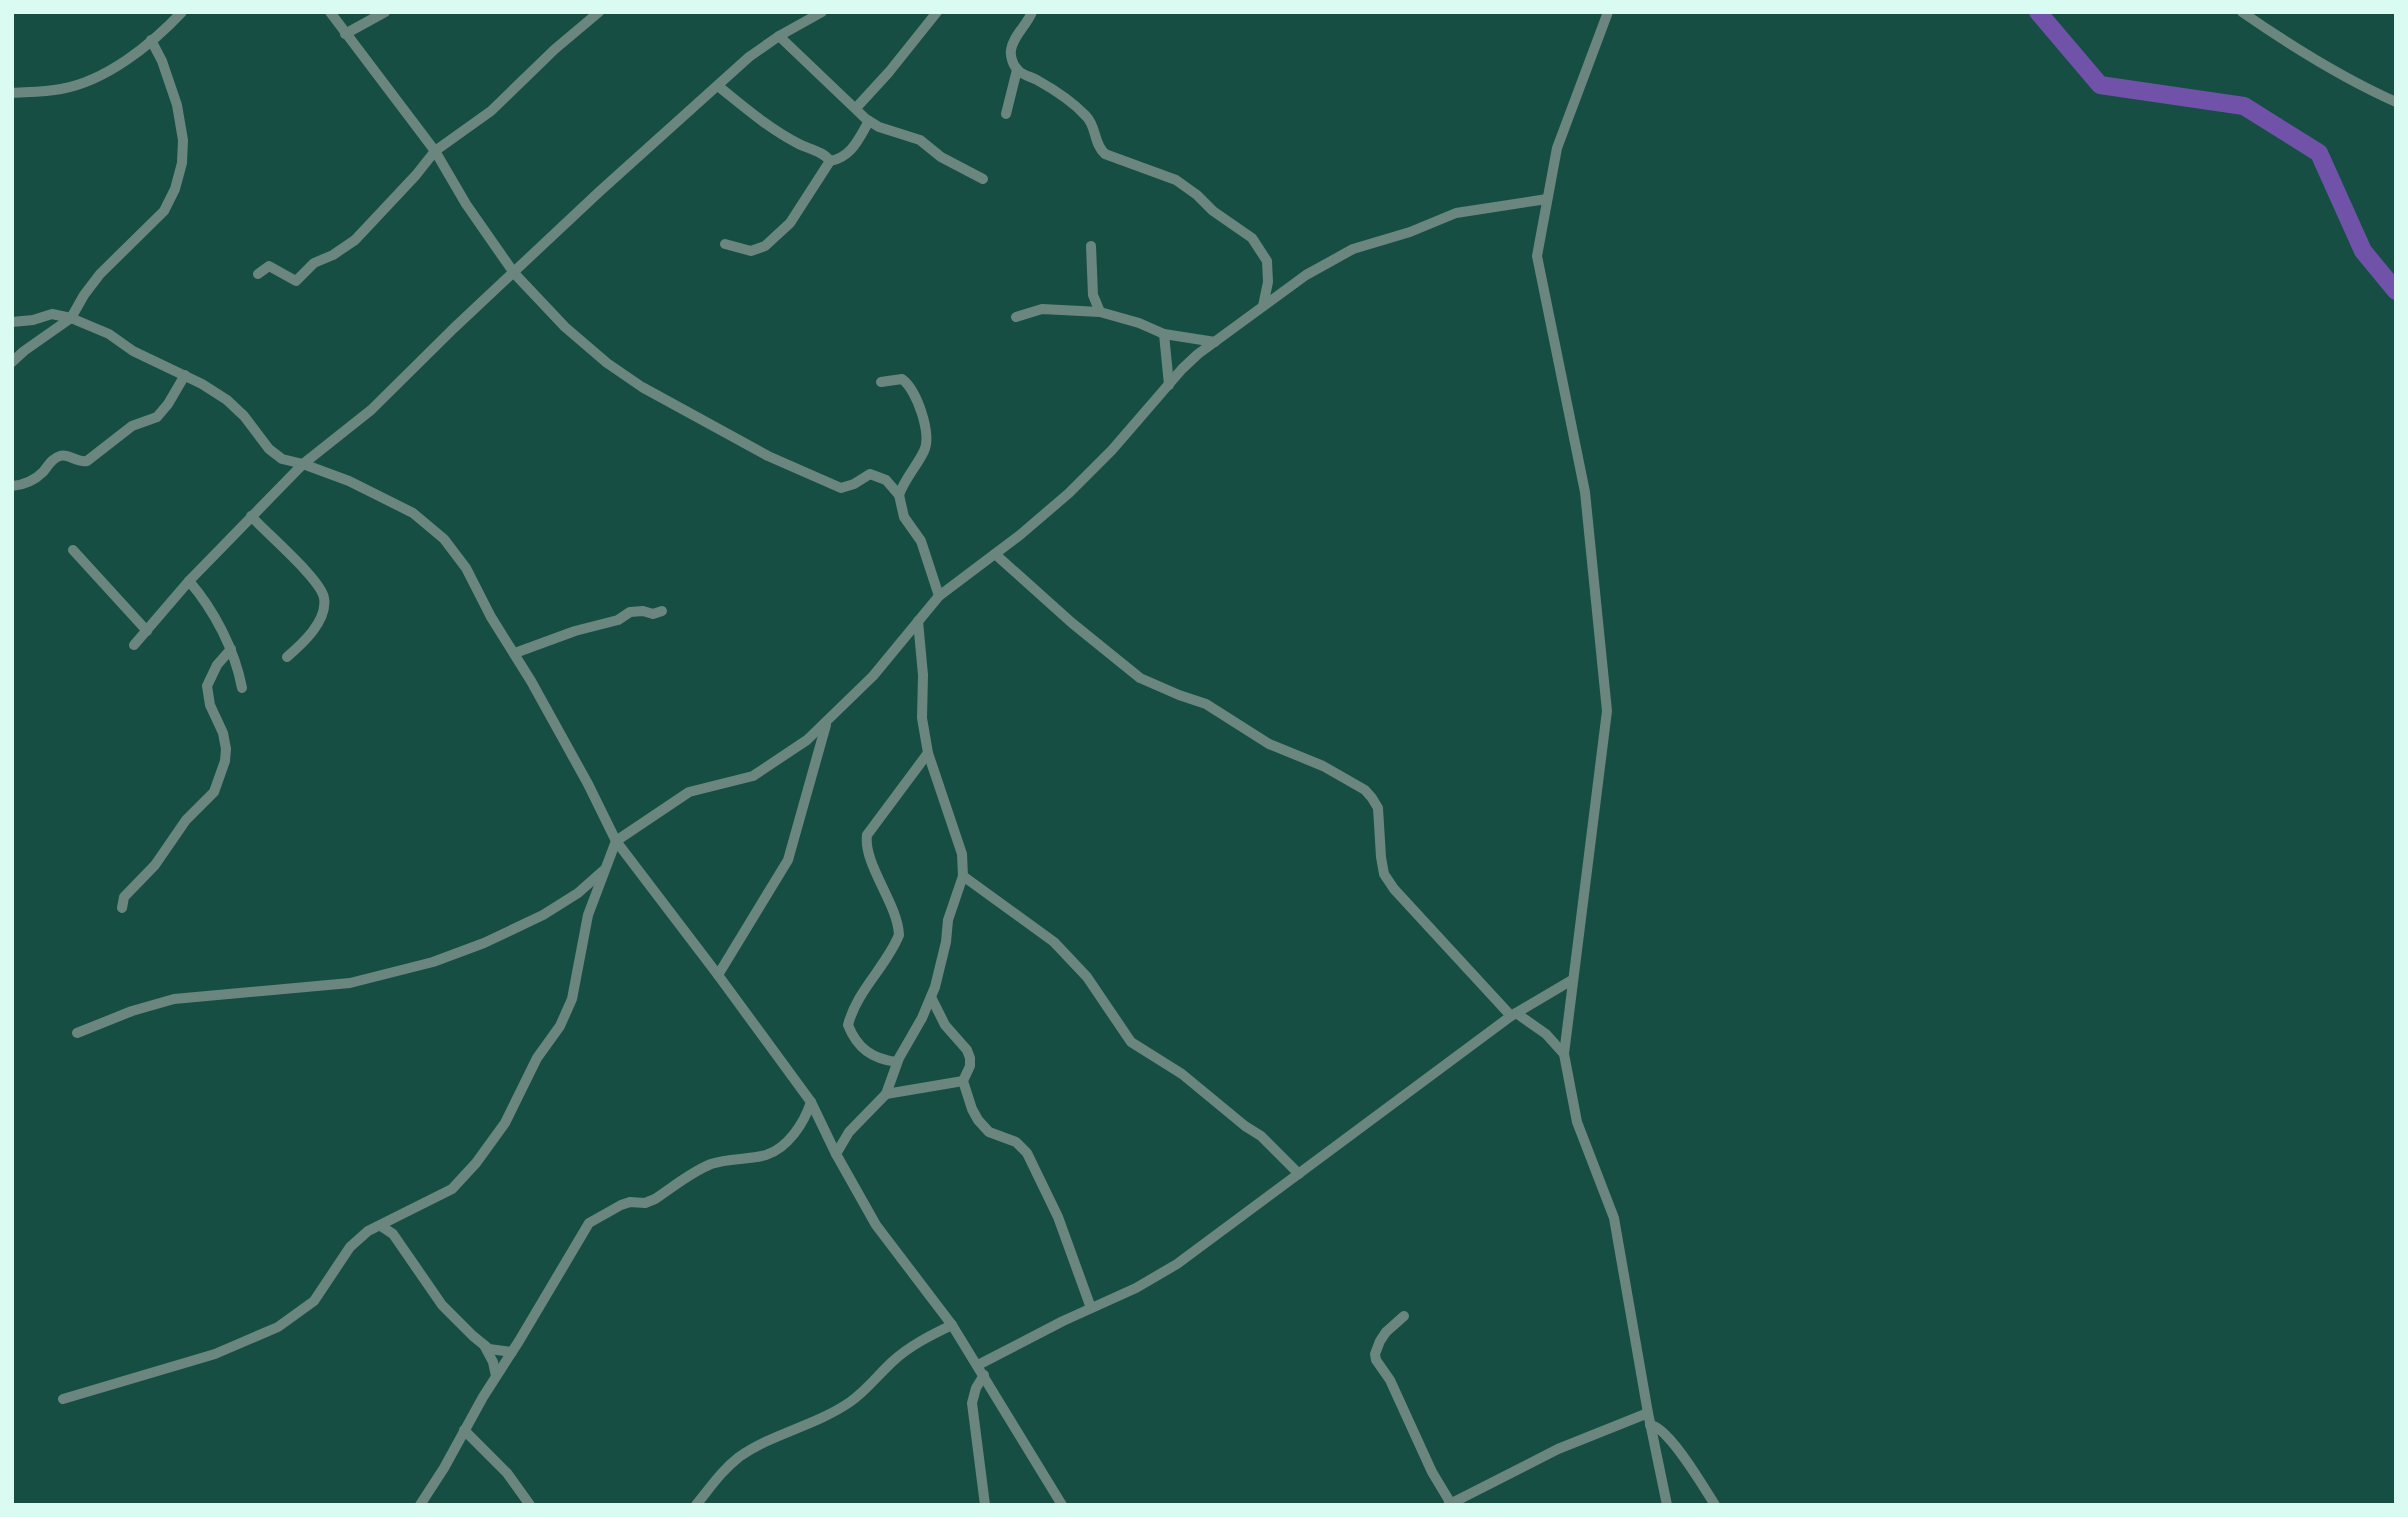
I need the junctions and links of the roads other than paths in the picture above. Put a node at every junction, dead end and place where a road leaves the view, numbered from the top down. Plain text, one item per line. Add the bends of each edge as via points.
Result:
1 (182, 12) edge
2 (330, 12) edge
3 (385, 12) edge
4 (599, 12) edge
5 (937, 12) edge
6 (1608, 12) edge
7 (2242, 12) edge
8 (819, 13) edge
9 (1027, 15) edge
10 (345, 34) junction
11 (779, 36) junction
12 (151, 40) junction
13 (1017, 70) junction
14 (718, 86) junction
15 (12, 93) edge
16 (2396, 102) edge
17 (856, 108) junction
18 (1006, 114) dead end
19 (869, 121) junction
20 (435, 151) junction
21 (830, 161) junction
22 (983, 179) dead end
23 (1547, 200) junction
24 (725, 244) dead end
25 (1091, 246) dead end
26 (514, 273) junction
27 (258, 274) dead end
28 (1263, 306) junction
29 (1100, 312) junction
30 (1016, 317) dead end
31 (71, 318) junction
32 (12, 322) edge
33 (1164, 334) junction
34 (1215, 342) junction
35 (12, 362) edge
36 (185, 376) junction
37 (881, 383) dead end
38 (1168, 386) junction
39 (303, 464) junction
40 (12, 486) edge
41 (899, 495) junction
42 (251, 516) junction
43 (72, 550) dead end
44 (995, 554) junction
45 (188, 581) junction
46 (939, 596) junction
47 (662, 611) dead end
48 (918, 621) junction
49 (147, 631) junction
50 (134, 645) dead end
51 (231, 649) junction
52 (515, 653) junction
53 (287, 657) dead end
54 (242, 688) dead end
55 (827, 722) junction
56 (928, 753) junction
57 (616, 841) junction
58 (605, 869) junction
59 (963, 876) junction
60 (122, 908) dead end
61 (718, 975) junction
62 (1572, 980) junction
63 (931, 997) junction
64 (1513, 1015) junction
65 (77, 1033) dead end
66 (1564, 1054) junction
67 (897, 1062) junction
68 (963, 1081) junction
69 (886, 1094) junction
70 (811, 1102) junction
71 (849, 1132) junction
72 (825, 1133) junction
73 (836, 1154) junction
74 (1299, 1174) junction
75 (394, 1219) junction
76 (381, 1226) junction
77 (393, 1234) junction
78 (1091, 1308) junction
79 (1404, 1316) dead end
80 (952, 1325) junction
81 (484, 1345) junction
82 (512, 1352) junction
83 (981, 1370) junction
84 (496, 1376) junction
85 (63, 1399) dead end
86 (1648, 1413) junction
87 (1650, 1425) junction
88 (464, 1430) junction
89 (700, 1503) edge
90 (1449, 1503) edge
91 (420, 1505) edge
92 (530, 1505) edge
93 (985, 1505) edge
94 (1062, 1505) edge
95 (1667, 1505) edge
96 (1715, 1505) edge

1 - 12 street
2 - 10 street
3 - 10 street
4 - 20 street via 491,111
5 - 17 street
6 - 23 street via 1557,148
7 - 16 street via 2291,46
8 - 11 street
9 - 13 street via 1011,49
10 - 20 street
11 - 14 street
11 - 17 street
12 - 15 street via 104,74 62,89
12 - 31 street via 177,105 183,140 176,189 164,211 100,274
13 - 18 street
13 - 28 street via 1087,117 1105,154 1176,180 1252,237 1266,261
14 - 21 street via 763,122
14 - 26 street
17 - 19 street
19 - 21 street via 850,152
19 - 22 street via 920,140 942,158
20 - 26 street
20 - 27 street via 355,240 314,263 299,280 269,266
21 - 24 street via 790,223 765,247 751,251
23 - 28 street via 1456,214 1353,249
23 - 62 street via 1537,256 1585,492 1607,711
25 - 29 street via 1093,295
26 - 39 street via 371,411
26 - 41 street via 583,344 642,387 835,487 846,488 870,474 886,480
28 - 34 street
29 - 30 street via 1042,309
29 - 33 street
31 - 32 street via 52,314
31 - 35 street
31 - 36 street
33 - 34 street
33 - 38 street
34 - 38 street
36 - 39 street via 236,408 275,454
36 - 40 street via 157,417 132,426 87,461 58,456 35,478
37 - 41 street via 902,379 909,385 926,433 926,449
38 - 44 street via 1069,494
39 - 42 street
39 - 52 street via 349,481 431,526 466,568
41 - 46 street via 904,517 921,541
42 - 45 street
42 - 53 street via 324,596 319,622
43 - 49 street
44 - 46 street
44 - 64 street via 1140,678 1206,704 1269,744 1365,790 1378,808 1384,874
45 - 49 street
45 - 51 street
46 - 48 street
47 - 52 street via 630,612 618,620
48 - 55 street
48 - 56 street
49 - 50 street
51 - 54 street
51 - 60 street via 207,686 226,749 219,781 155,865 124,897
52 - 57 street
55 - 57 street via 753,776 689,792
55 - 61 street via 788,860
56 - 59 street via 962,854
56 - 67 street via 867,835 869,857 899,935 866,984 848,1025 871,1055
57 - 58 street
57 - 61 street
58 - 65 street via 552,910 433,962 350,983 174,999
58 - 75 street via 588,915 572,999 505,1123 452,1189
59 - 63 street
59 - 74 street via 1054,942 1104,1000 1131,1042 1182,1074 1261,1136
61 - 70 street
62 - 64 street
62 - 66 street
63 - 67 street
63 - 68 street via 945,1025 967,1050 970,1066
64 - 66 street via 1546,1034
64 - 74 street
66 - 86 street via 1577,1122 1614,1218
67 - 69 street
68 - 69 street
68 - 78 street via 978,1120 989,1132 1016,1142 1027,1153 1058,1217
69 - 71 street
70 - 72 street
70 - 82 street via 806,1118 775,1151 707,1166 655,1199 621,1205 589,1223
71 - 72 street
71 - 73 street
72 - 73 street
73 - 80 street via 876,1225
74 - 78 street via 1177,1264
75 - 76 street
75 - 77 street
76 - 77 street
76 - 85 street via 350,1247 314,1301 278,1327 215,1354
77 - 81 street via 442,1305
78 - 83 street
79 - 90 street via 1380,1341 1376,1360
80 - 83 street
80 - 89 street via 893,1361 850,1402 739,1458 719,1475
81 - 82 street
81 - 84 street
82 - 84 street
83 - 93 street via 972,1403
83 - 94 street
84 - 88 street
86 - 87 street
86 - 90 street via 1558,1449
87 - 95 street
87 - 96 street via 1663,1432
88 - 91 street
88 - 92 street via 507,1473

